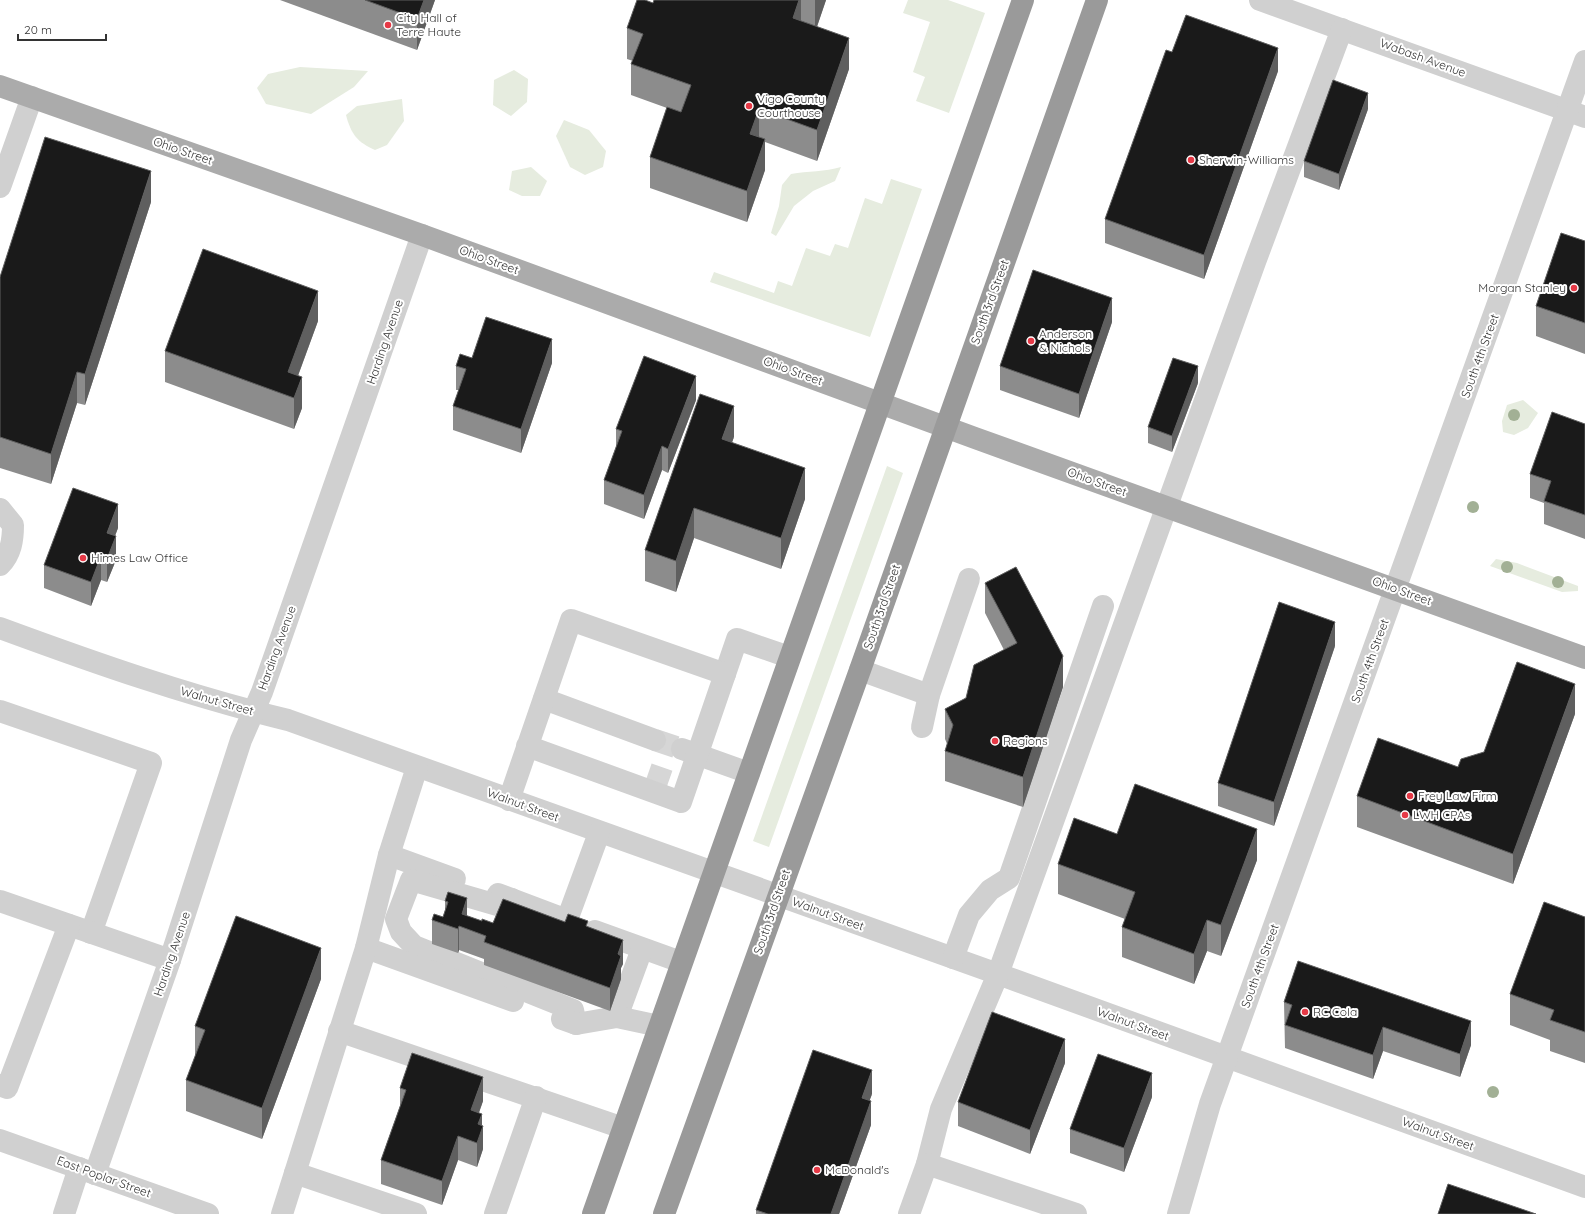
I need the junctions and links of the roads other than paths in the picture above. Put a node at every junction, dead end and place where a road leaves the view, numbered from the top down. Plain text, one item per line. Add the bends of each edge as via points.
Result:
1 (1023, 0) edge
2 (1097, 0) edge
3 (1260, 0) edge
4 (1342, 29) junction
5 (1585, 61) edge
6 (0, 86) edge
7 (32, 97) junction
8 (1576, 114) edge
9 (0, 187) edge
10 (422, 235) junction
11 (882, 403) junction
12 (945, 427) junction
13 (1167, 507) junction
14 (0, 508) edge
15 (0, 565) edge
16 (969, 579) dead end
17 (1396, 589) junction
18 (1103, 606) dead end
19 (0, 628) edge
20 (789, 657) junction
21 (1585, 658) edge
22 (860, 670) junction
23 (725, 674) junction
24 (929, 695) junction
25 (544, 699) junction
26 (0, 711) edge
27 (253, 712) junction
28 (922, 727) dead end
29 (530, 739) junction
30 (655, 740) tunnel mouth
31 (690, 752) junction
32 (417, 767) junction
33 (749, 773) junction
34 (648, 774) tunnel mouth
35 (509, 800) junction
36 (599, 833) junction
37 (389, 855) junction
38 (713, 873) junction
39 (778, 896) junction
40 (512, 899) junction
41 (0, 901) edge
42 (567, 920) junction
43 (69, 925) junction
44 (91, 932) junction
45 (366, 948) junction
46 (642, 949) junction
47 (953, 958) junction
48 (170, 960) junction
49 (681, 962) junction
50 (998, 974) junction
51 (617, 1017) junction
52 (576, 1024) junction
53 (659, 1026) junction
54 (339, 1031) junction
55 (1227, 1058) junction
56 (0, 1085) edge
57 (536, 1097) junction
58 (623, 1128) junction
59 (0, 1140) edge
60 (927, 1164) junction
61 (87, 1171) junction
62 (295, 1173) junction
63 (1585, 1188) edge
64 (64, 1214) edge
65 (208, 1214) edge
66 (282, 1214) edge
67 (416, 1214) edge
68 (495, 1214) edge
69 (593, 1214) edge
70 (664, 1214) edge
71 (909, 1214) edge
72 (1076, 1214) edge
73 (1178, 1214) edge

1 - 11 highway
2 - 12 highway, South 3rd Street
3 - 4 street, Wabash Avenue
4 - 8 street, Wabash Avenue
4 - 13 street via 1260,247
5 - 8 street, South 4th Street
6 - 7 main road, Ohio Street
7 - 9 street
7 - 10 main road, Ohio Street
8 - 17 street, South 4th Street
10 - 11 main road, Ohio Street
10 - 27 street, Harding Avenue
11 - 12 main road, Ohio Street
11 - 20 highway
12 - 13 main road, Ohio Street
12 - 22 highway, South 3rd Street
13 - 17 main road, Ohio Street
13 - 50 street
14 - 15 street via 13,525 13,540 6,559
16 - 24 street
17 - 21 main road, Ohio Street
17 - 55 street, South 4th Street
18 - 47 street via 1009,878 990,890 969,915
19 - 27 street, Walnut Street via 109,668
20 - 23 street via 737,638
20 - 33 highway
22 - 24 street
22 - 39 highway, South 3rd Street
23 - 25 street via 571,620
23 - 31 street
24 - 28 street
25 - 29 street
25 - 30 street
26 - 44 street via 150,763
27 - 32 street, Walnut Street via 288,720
27 - 48 street, Harding Avenue via 241,740
29 - 31 street via 681,802 678,785
29 - 34 street
29 - 35 street
31 - 33 street
32 - 35 street, Walnut Street
32 - 37 street
33 - 38 highway
35 - 36 street, Walnut Street
36 - 38 street, Walnut Street
36 - 42 street
37 - 40 street
37 - 45 street
38 - 39 street, Walnut Street
38 - 49 highway
39 - 47 street, Walnut Street
39 - 70 highway, South 3rd Street
40 - 42 street
40 - 52 street via 497,905 411,880 396,918 401,932 414,946 573,1010
41 - 43 street
42 - 46 street
43 - 44 street
43 - 56 street via 7,1088
44 - 48 street
45 - 52 street
45 - 54 street
46 - 49 street
46 - 51 street
47 - 50 street, Walnut Street
48 - 61 street, Harding Avenue
49 - 53 highway
50 - 55 street, Walnut Street
50 - 60 street via 941,1110
51 - 52 street
51 - 53 street
53 - 58 highway
54 - 57 street
54 - 62 street
55 - 63 street, Walnut Street
55 - 73 street, South 4th Street via 1210,1104
57 - 58 street
57 - 68 street
58 - 69 highway
59 - 61 street, East Poplar Street
60 - 71 street
60 - 72 street
61 - 64 street, Harding Avenue
61 - 65 street, East Poplar Street
62 - 66 street
62 - 67 street

